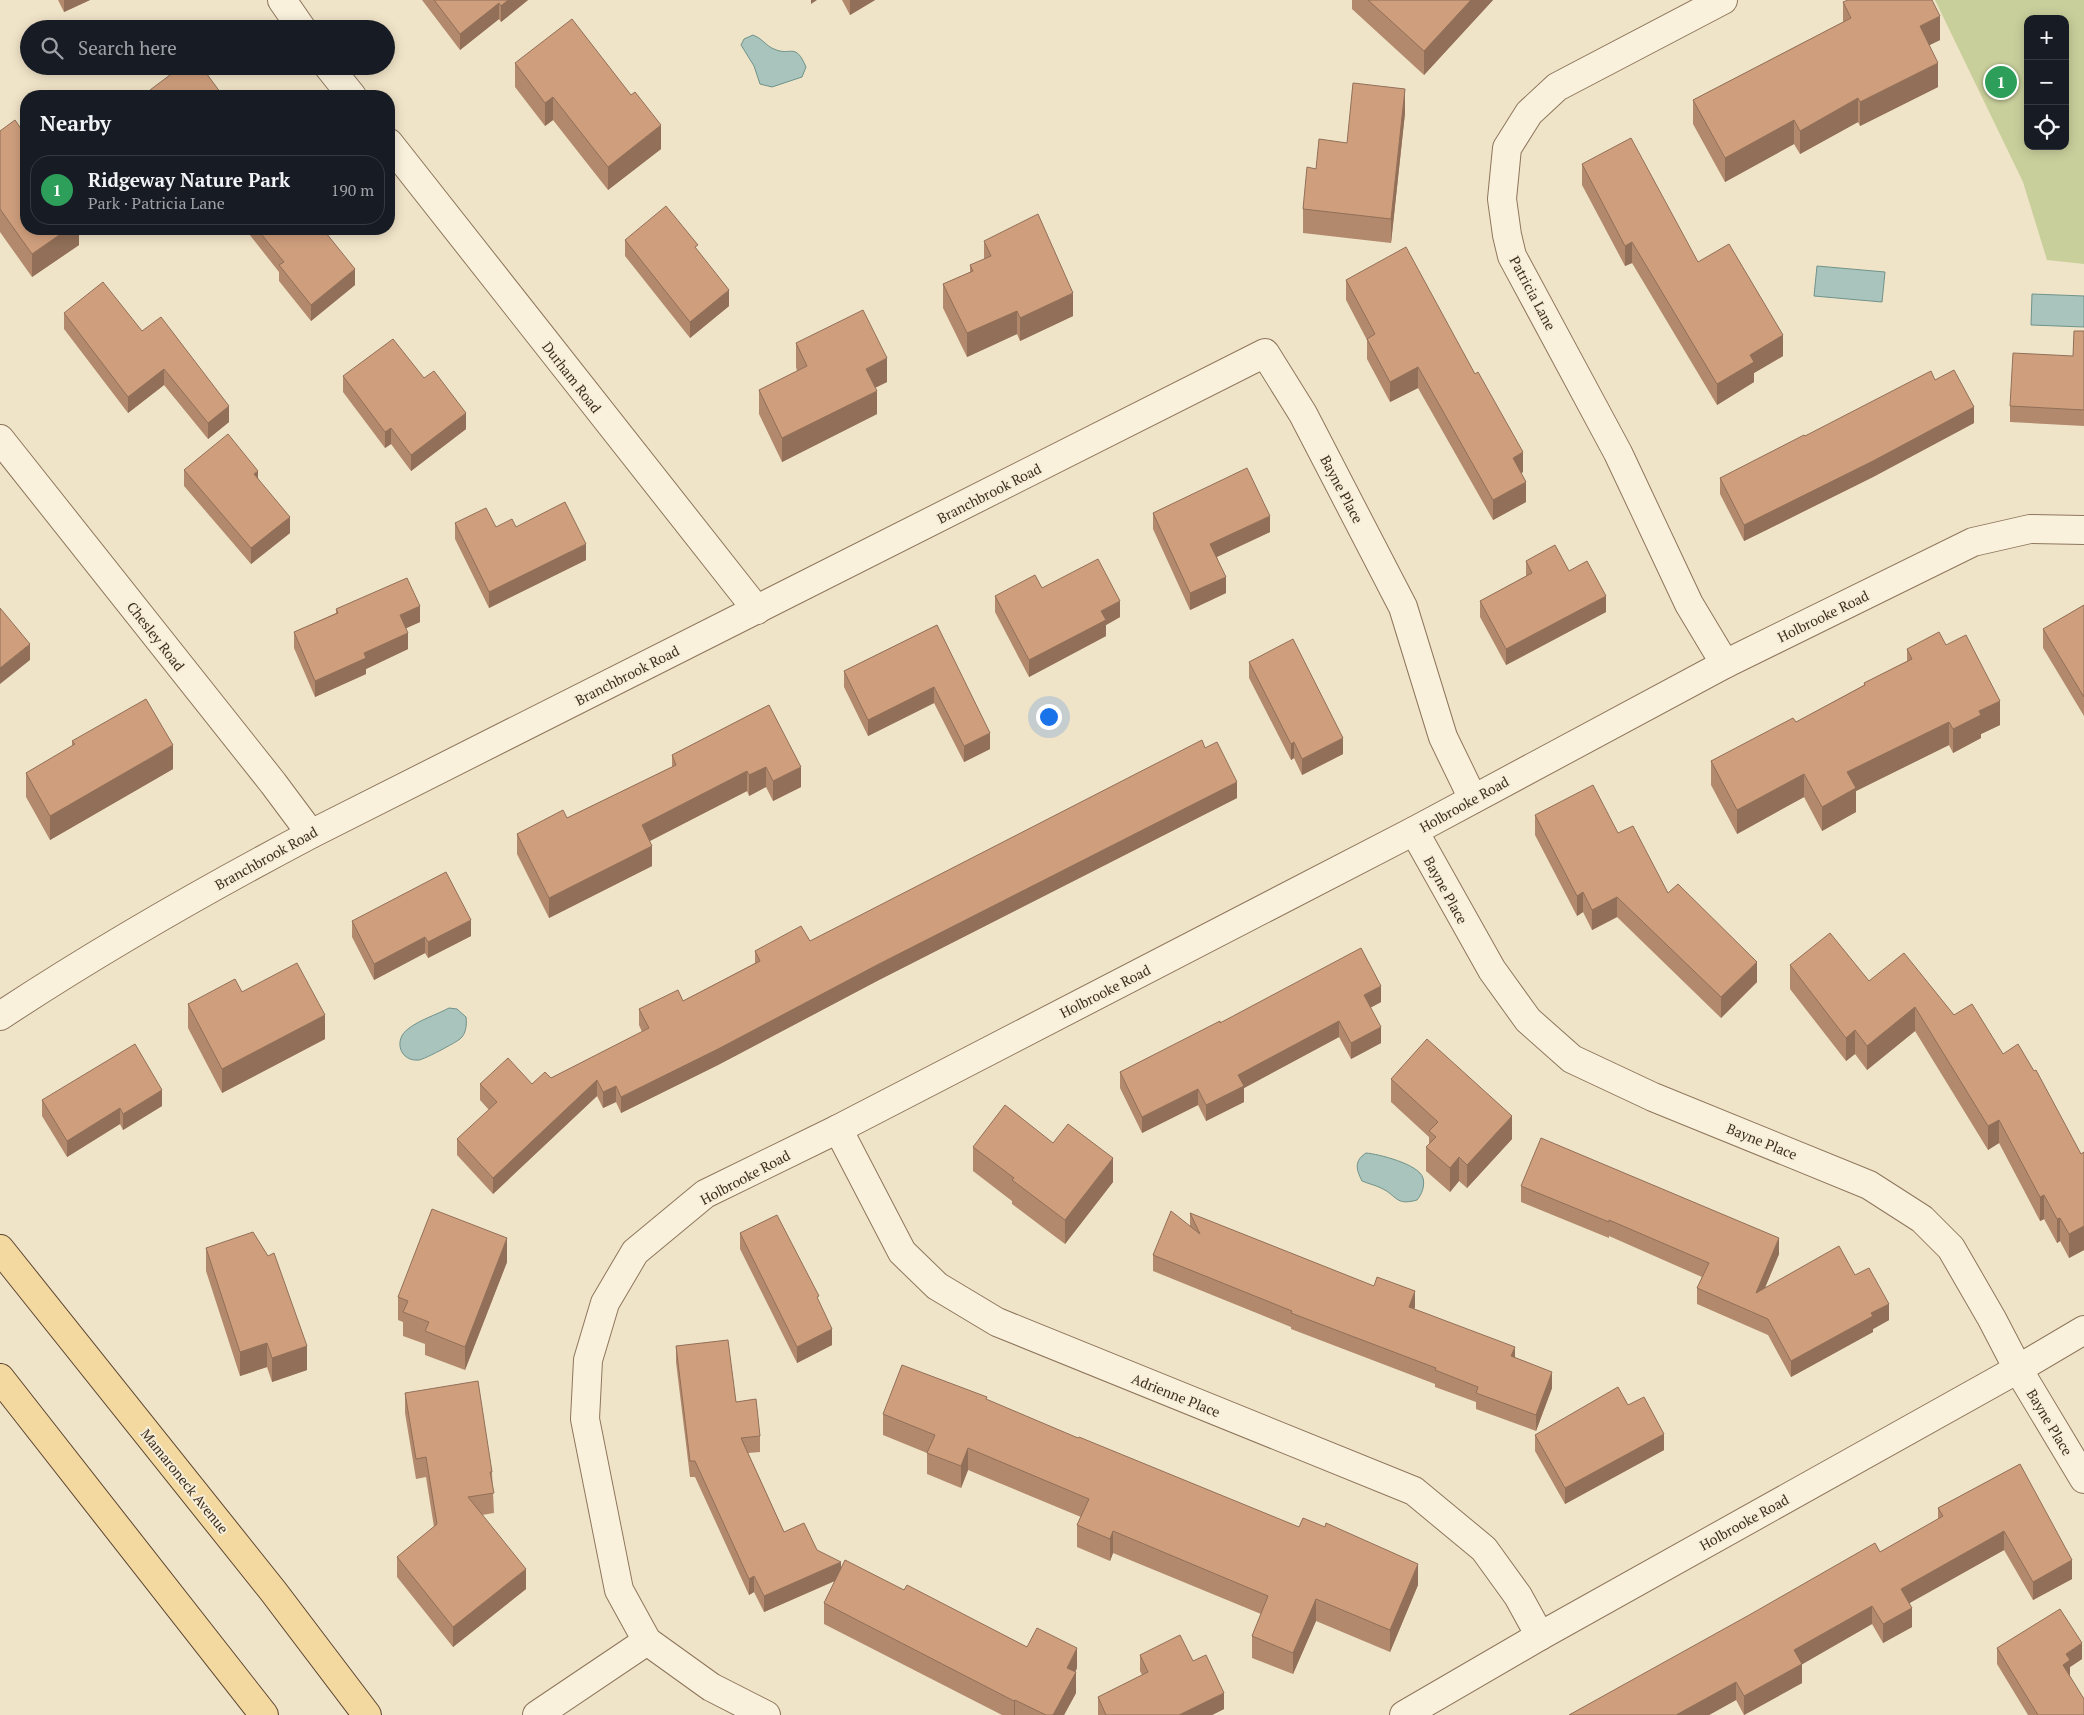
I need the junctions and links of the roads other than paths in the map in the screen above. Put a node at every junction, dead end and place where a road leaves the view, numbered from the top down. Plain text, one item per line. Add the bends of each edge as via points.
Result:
1 (282, 0) edge
2 (1723, 0) edge
3 (296, 20) edge
4 (335, 75) edge
5 (347, 90) edge
6 (395, 151) edge
7 (1265, 352) joint
8 (0, 439) edge
9 (2084, 530) edge
10 (757, 610) junction
11 (1725, 664) junction
12 (1473, 799) junction
13 (1414, 831) junction
14 (310, 834) junction
15 (0, 1016) edge
16 (838, 1129) junction
17 (0, 1249) edge
18 (2084, 1330) edge
19 (2018, 1369) junction
20 (0, 1378) edge
21 (2084, 1479) edge
22 (1540, 1636) junction
23 (647, 1641) junction
24 (264, 1715) edge
25 (367, 1715) edge
26 (537, 1715) edge
27 (766, 1715) edge
28 (1404, 1715) edge

1 - 3 street
2 - 11 street, Patricia Lane via 1558,88 1529,113 1507,148 1502,199 1512,256 1618,453 1689,604
4 - 5 street
6 - 10 street, Durham Road
7 - 10 street, Branchbrook Road
7 - 12 street, Bayne Place via 1302,414 1403,607 1443,737
8 - 14 street, Chesley Road
9 - 11 street, Holbrooke Road via 2030,529 1973,542
10 - 14 street, Branchbrook Road
11 - 12 street, Holbrooke Road
12 - 13 street, Holbrooke Road
13 - 16 street, Holbrooke Road
13 - 19 street, Bayne Place via 1492,970 1528,1020 1572,1059 1653,1097 1870,1184 1922,1219 1951,1248
14 - 15 street, Branchbrook Road via 118,942
16 - 22 street, Adrienne Place via 902,1252 937,1286 997,1322 1414,1491 1484,1548 1518,1596
16 - 23 street, Holbrooke Road via 706,1194 636,1252 605,1303 588,1360 585,1419 619,1590
17 - 25 main road, Mamaroneck Avenue via 273,1591
18 - 19 street, Holbrooke Road
19 - 21 street, Bayne Place
19 - 22 street, Holbrooke Road
20 - 24 main road
22 - 28 street, Holbrooke Road
23 - 26 street
23 - 27 street, Holbrooke Road via 710,1687

